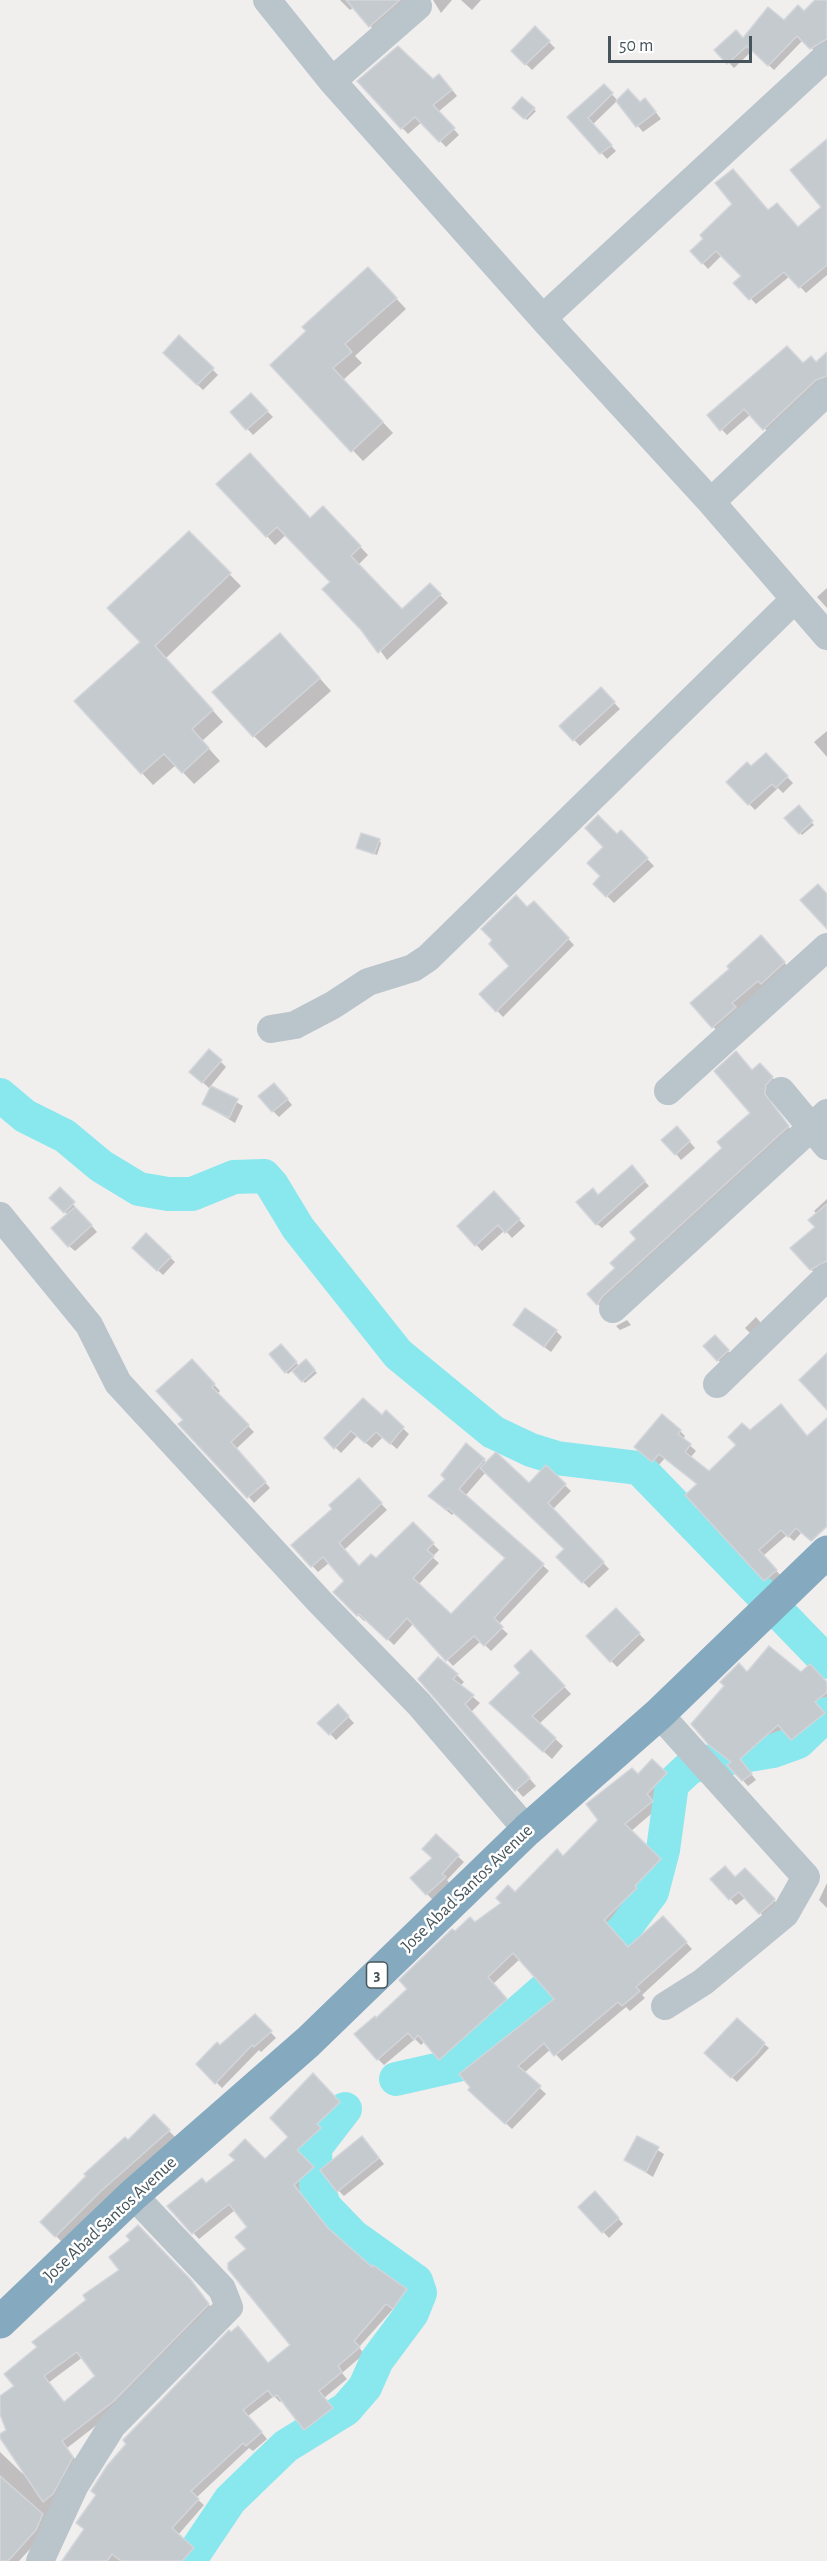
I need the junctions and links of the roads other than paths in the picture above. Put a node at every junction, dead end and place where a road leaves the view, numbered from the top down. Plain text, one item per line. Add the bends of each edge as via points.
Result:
1 (267, 0) edge
2 (418, 6) dead end
3 (827, 56) edge
4 (332, 81) junction
5 (543, 318) junction
6 (827, 392) edge
7 (711, 502) junction
8 (795, 599) junction
9 (827, 636) edge
10 (827, 947) edge
11 (271, 1029) dead end
12 (668, 1091) dead end
13 (781, 1092) dead end
14 (822, 1129) edge
15 (0, 1216) edge
16 (827, 1277) edge
17 (613, 1309) dead end
18 (717, 1384) dead end
19 (827, 1552) edge
20 (659, 1714) junction
21 (527, 1830) junction
22 (665, 2006) dead end
23 (133, 2195) junction
24 (0, 2322) edge
25 (40, 2561) edge

1 - 4 street
2 - 4 street
3 - 5 street
4 - 5 street
5 - 7 street
6 - 7 street
7 - 8 street
8 - 9 street
8 - 11 street via 428,958 413,968 368,982 296,1024
10 - 12 street
13 - 14 street
14 - 17 street
15 - 21 street via 89,1325 118,1383 419,1704
16 - 18 street
19 - 20 highway, Jose Abad Santos Avenue / 3
20 - 21 highway, Jose Abad Santos Avenue / 3
20 - 22 street via 806,1877 785,1914 703,1982
21 - 23 highway, Jose Abad Santos Avenue / 3 via 308,2042
23 - 24 highway, Jose Abad Santos Avenue / 3
23 - 25 street via 222,2289 229,2307 112,2426 75,2486

